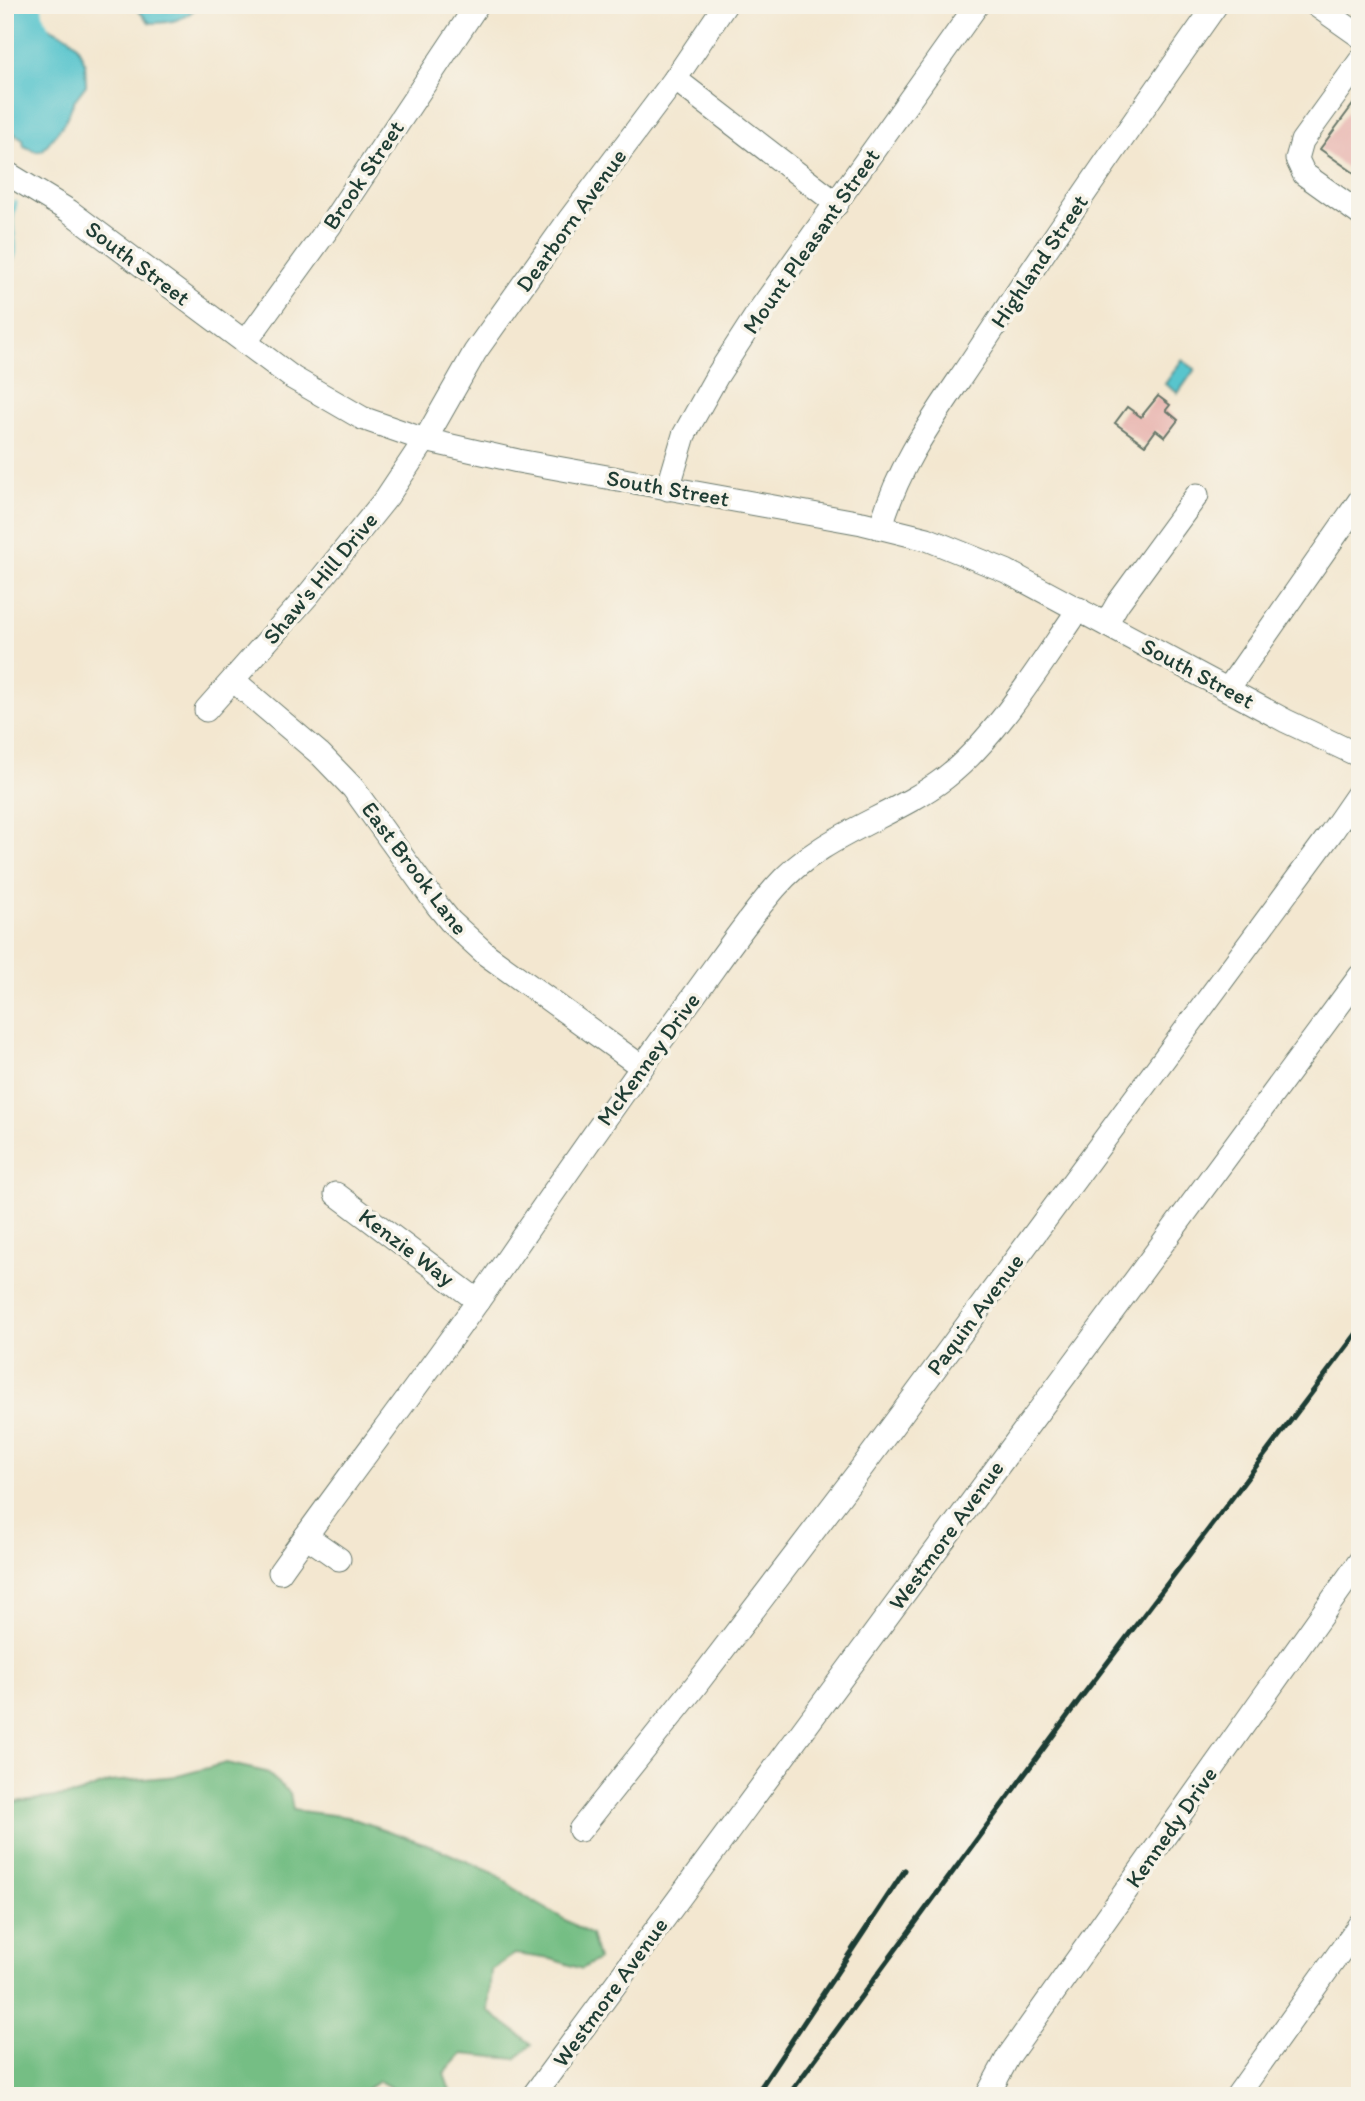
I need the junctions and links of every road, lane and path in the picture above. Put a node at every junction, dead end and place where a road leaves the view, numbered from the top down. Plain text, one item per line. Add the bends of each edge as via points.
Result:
1 (477, 5) edge
2 (725, 5) edge
3 (977, 5) edge
4 (1216, 5) edge
5 (1316, 5) edge
6 (1360, 36) edge
7 (1360, 61) edge
8 (675, 79) junction
9 (5, 172) edge
10 (837, 204) junction
11 (1360, 214) edge
12 (245, 343) junction
13 (425, 440) junction
14 (668, 489) junction
15 (1197, 495) dead end
16 (1360, 500) edge
17 (881, 527) junction
18 (1079, 609) junction
19 (1106, 624) junction
20 (233, 680) junction
21 (1228, 689) junction
22 (206, 709) dead end
23 (1360, 756) edge
24 (1360, 792) edge
25 (1360, 976) edge
26 (642, 1067) junction
27 (336, 1194) dead end
28 (478, 1301) junction
29 (306, 1536) junction
30 (339, 1559) dead end
31 (1360, 1561) edge
32 (280, 1572) dead end
33 (589, 1828) dead end
34 (1360, 1924) edge
35 (533, 2096) edge
36 (987, 2096) edge
37 (1237, 2096) edge

1 - 12 street, Brook Street via 329,227
2 - 8 street, Dearborn Avenue
3 - 10 street, Mount Pleasant Street
4 - 17 street, Highland Street via 1053,237 912,453
5 - 6 street
7 - 11 street via 1302,141 1297,159 1304,174
8 - 10 street
8 - 13 street, Dearborn Avenue via 475,352
9 - 12 street, South Street via 69,211
10 - 14 street, Mount Pleasant Street via 700,403 684,435
12 - 13 street, South Street via 341,406
13 - 14 street, South Street
13 - 20 street, Shaw's Hill Drive via 352,543
14 - 17 street, South Street
15 - 19 street
16 - 21 street
17 - 18 street, South Street via 971,556
18 - 19 street, South Street
18 - 26 street, McKenney Drive via 975,752 917,796 822,848 777,885
19 - 21 street, South Street
20 - 22 street, Shaw's Hill Drive
20 - 26 street, East Brook Lane via 320,754 353,789 437,905 467,937
21 - 23 street, South Street
24 - 33 street, Paquin Avenue via 860,1470
25 - 35 street, Westmore Avenue
26 - 28 street, McKenney Drive
27 - 28 street, Kenzie Way
28 - 29 street, McKenney Drive
29 - 30 street
29 - 32 street, McKenney Drive
31 - 36 street, Kennedy Drive via 1016,2045
34 - 37 street

